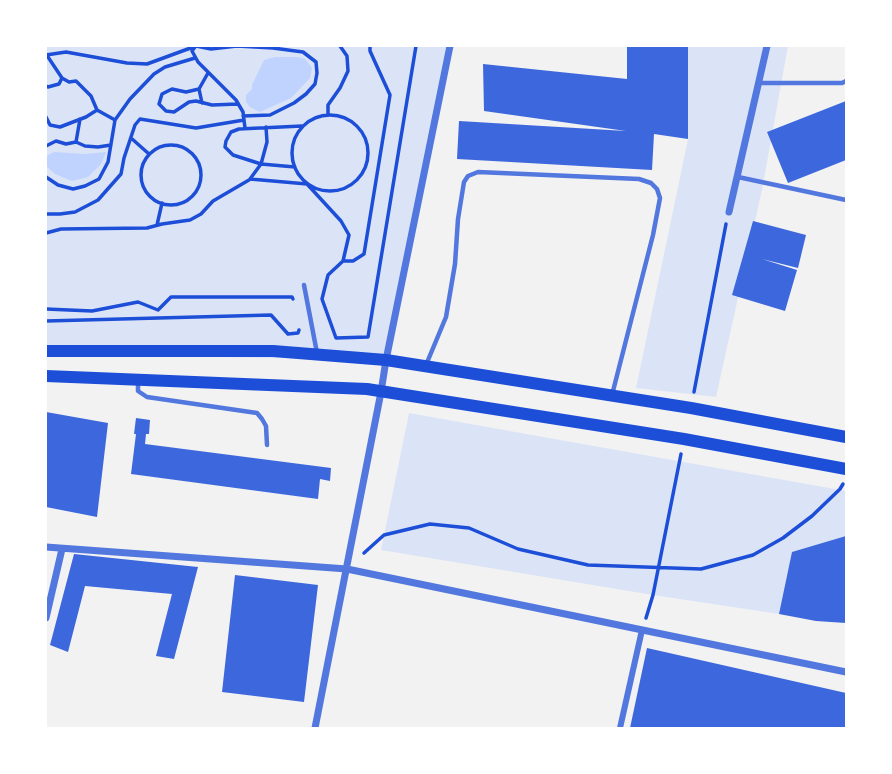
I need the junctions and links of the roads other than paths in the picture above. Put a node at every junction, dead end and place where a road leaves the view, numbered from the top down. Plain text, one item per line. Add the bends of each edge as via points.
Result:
1 (450, 46) edge
2 (767, 46) edge
3 (846, 81) edge
4 (758, 83) junction
5 (737, 177) junction
6 (846, 200) edge
7 (729, 212) road end
8 (304, 285) dead end
9 (46, 351) edge
10 (317, 354) junction
11 (386, 360) junction
12 (425, 366) junction
13 (46, 376) edge
14 (138, 380) junction
15 (381, 392) junction
16 (612, 395) junction
17 (846, 437) edge
18 (267, 444) dead end
19 (846, 469) edge
20 (46, 547) edge
21 (62, 549) junction
22 (347, 569) junction
23 (46, 618) edge
24 (642, 630) junction
25 (846, 672) edge
26 (315, 729) edge
27 (620, 729) edge

1 - 11 street
2 - 4 street
3 - 4 lane
4 - 5 street
5 - 6 lane
5 - 7 street
8 - 10 lane
9 - 10 main road
10 - 11 main road
11 - 12 main road
11 - 15 street
12 - 16 main road
12 - 16 lane via 446,317 468,176 478,172 639,179 657,189 660,198
13 - 14 main road
14 - 15 main road
14 - 18 lane via 138,391 147,397 257,414 266,426
15 - 19 main road
15 - 22 street
16 - 17 main road
20 - 21 street
21 - 22 street
21 - 23 street
22 - 24 street
22 - 26 street
24 - 25 street
24 - 27 street

